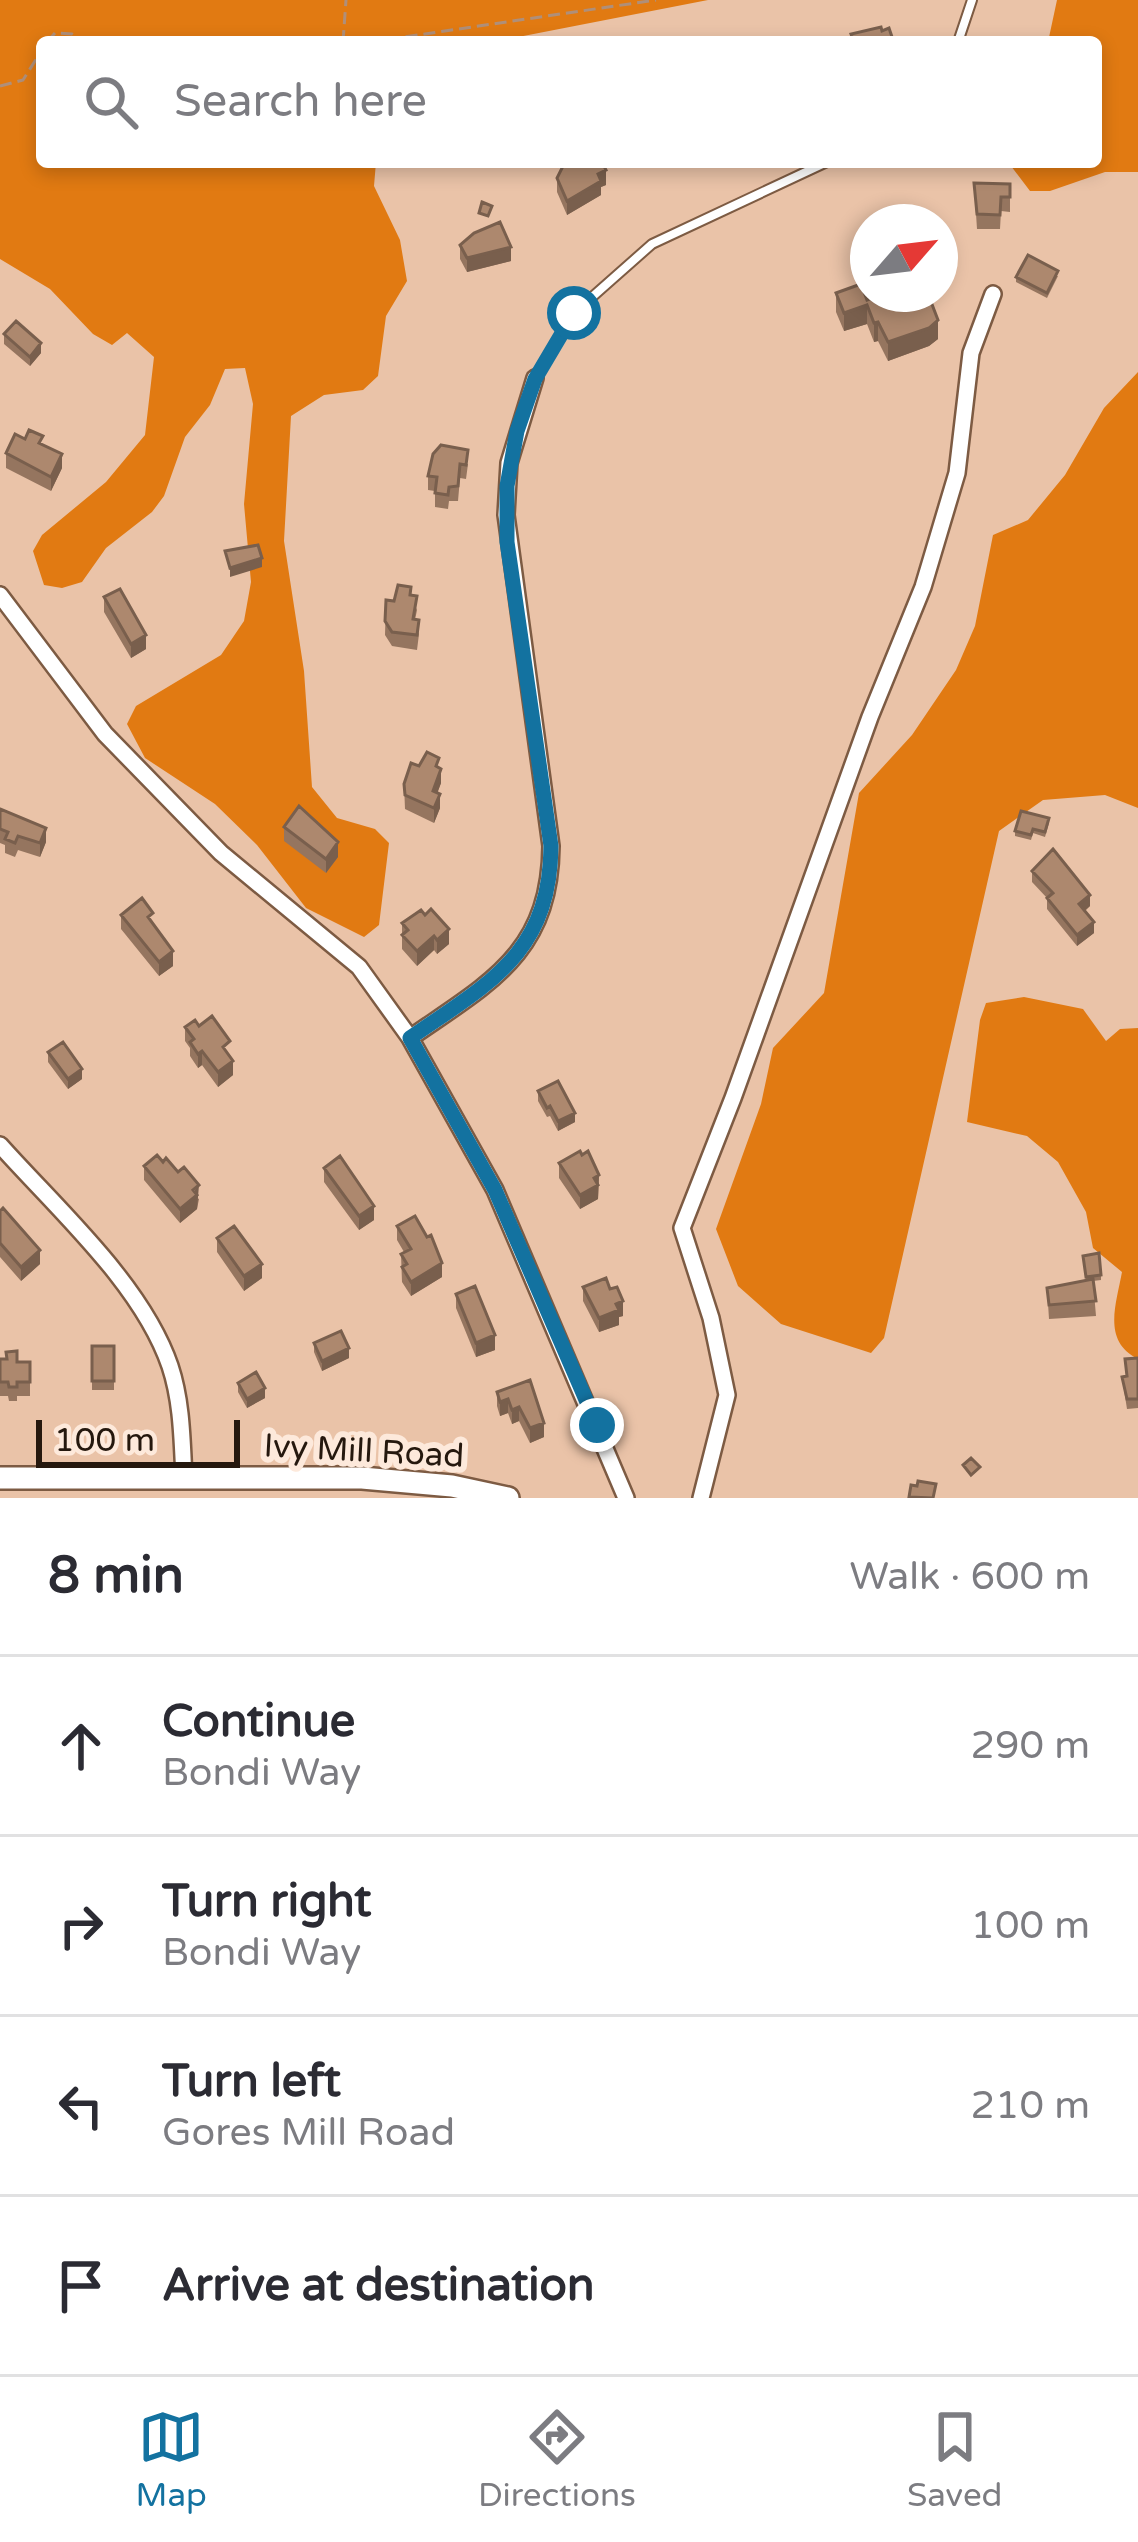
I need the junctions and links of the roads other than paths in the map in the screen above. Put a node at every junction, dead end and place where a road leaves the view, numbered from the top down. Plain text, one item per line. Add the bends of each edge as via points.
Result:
1 (973, 0) edge
2 (960, 36) edge
3 (814, 168) edge
4 (993, 294) dead end
5 (535, 379) joint
6 (0, 595) edge
7 (410, 1038) junction
8 (0, 1145) edge
9 (0, 1478) edge
10 (184, 1478) junction
11 (508, 1498) edge
12 (626, 1498) edge
13 (701, 1498) edge

1 - 2 lane
3 - 5 lane via 628,262 574,313
4 - 13 street via 970,353 957,473 923,587 682,1228 728,1395
5 - 7 street via 509,463 506,515 551,846 547,896 513,960
6 - 7 street via 146,778 221,853 359,967
7 - 12 street via 513,1228
8 - 10 street via 150,1324 176,1391
9 - 10 street, Ivy Mill Road
10 - 11 street, Ivy Mill Road via 362,1478

